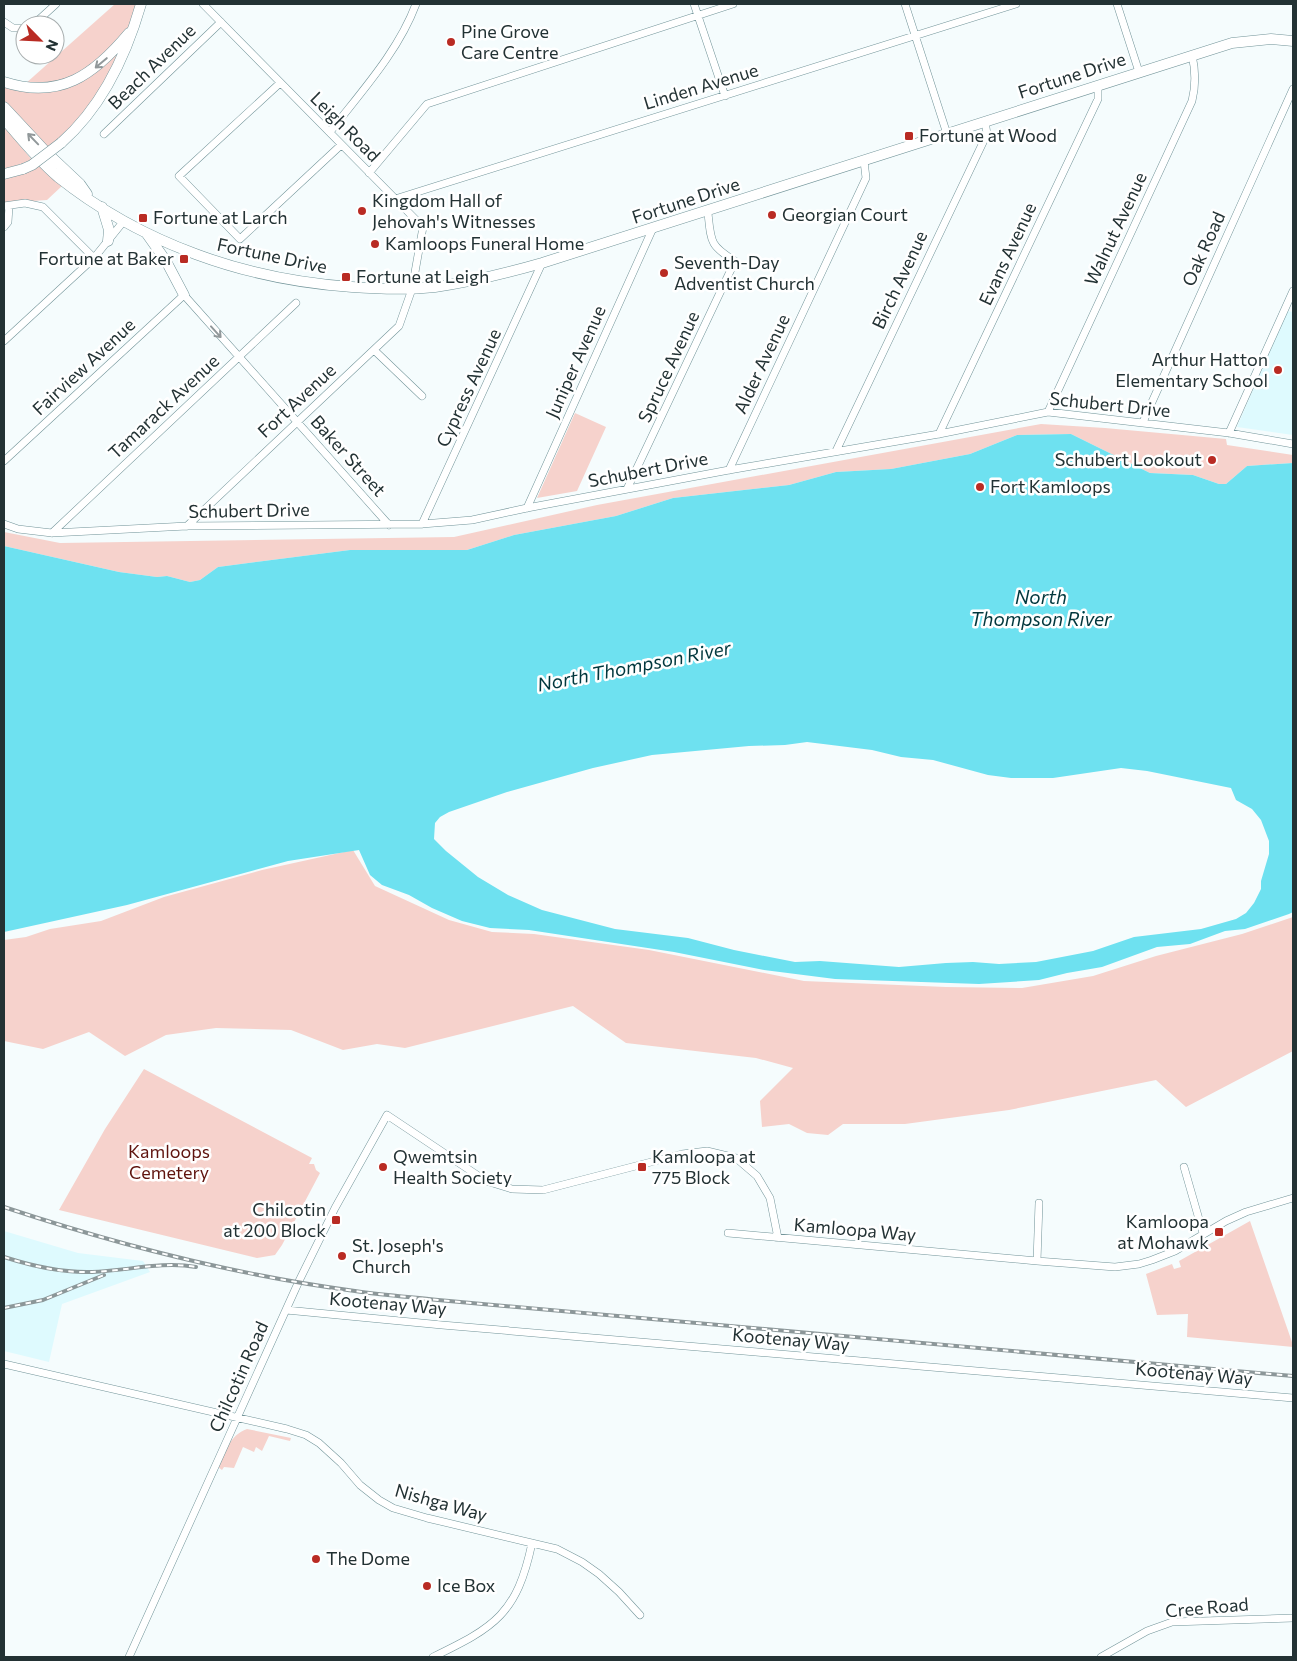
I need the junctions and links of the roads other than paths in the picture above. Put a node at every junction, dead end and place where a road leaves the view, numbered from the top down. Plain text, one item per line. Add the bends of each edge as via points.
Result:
1 (141, 4) edge
2 (203, 4) edge
3 (416, 4) edge
4 (694, 4) edge
5 (733, 4) edge
6 (905, 4) edge
7 (1016, 4) edge
8 (1117, 4) edge
9 (52, 5) edge
10 (42, 15) edge
11 (697, 15) junction
12 (4, 22) edge
13 (221, 22) junction
14 (134, 27) junction
15 (15, 28) edge
16 (916, 36) junction
17 (1293, 40) edge
18 (1192, 56) junction
19 (1139, 72) junction
20 (4, 82) edge
21 (280, 82) junction
22 (1098, 85) junction
23 (1293, 89) edge
24 (725, 96) junction
25 (4, 108) edge
26 (4, 119) edge
27 (985, 121) junction
28 (330, 132) junction
29 (104, 134) dead end
30 (947, 134) junction
31 (341, 145) junction
32 (864, 161) junction
33 (369, 173) junction
34 (4, 174) edge
35 (395, 199) junction
36 (90, 200) junction
37 (6, 206) edge
38 (102, 207) junction
39 (710, 210) junction
40 (123, 222) junction
41 (4, 227) edge
42 (653, 228) junction
43 (146, 233) junction
44 (108, 241) junction
45 (94, 258) junction
46 (542, 263) junction
47 (412, 289) junction
48 (1293, 290) edge
49 (184, 295) junction
50 (296, 303) dead end
51 (4, 341) edge
52 (374, 350) junction
53 (239, 357) junction
54 (422, 396) dead end
55 (1048, 412) junction
56 (297, 422) junction
57 (1143, 422) junction
58 (1229, 433) junction
59 (939, 434) junction
60 (1293, 444) edge
61 (836, 451) junction
62 (4, 461) edge
63 (730, 470) junction
64 (627, 489) junction
65 (527, 508) junction
66 (4, 524) edge
67 (422, 524) junction
68 (389, 525) junction
69 (187, 526) junction
70 (52, 533) junction
71 (387, 1116) joint
72 (1184, 1167) dead end
73 (1293, 1198) edge
74 (1039, 1203) dead end
75 (728, 1233) dead end
76 (1204, 1233) junction
77 (778, 1238) junction
78 (1037, 1261) junction
79 (286, 1310) junction
80 (4, 1364) edge
81 (1293, 1398) edge
82 (237, 1417) junction
83 (532, 1543) junction
84 (640, 1615) dead end
85 (1293, 1618) edge
86 (129, 1657) edge
87 (433, 1657) edge
88 (1101, 1657) edge

1 - 14 main road
2 - 13 street, Leigh Road
3 - 28 street via 403,33
4 - 11 street
5 - 11 street
6 - 16 street
7 - 16 street, Linden Avenue
8 - 19 street
9 - 10 street
11 - 24 street
11 - 33 street via 426,104
12 - 15 street
13 - 21 street, Leigh Road
13 - 29 street, Beach Avenue
14 -> 20 main road via 111,55 88,74 63,84 37,89
14 - 34 main road, bridge via 118,67 84,120 32,165
16 - 24 street, Linden Avenue
16 - 30 street
17 - 18 main road, Fortune Drive via 1232,43
18 - 19 main road, Fortune Drive
18 - 55 street, Walnut Avenue via 1196,87 1192,101
19 - 22 main road, Fortune Drive
21 - 28 street, Leigh Road
21 - 31 street via 179,176 240,239
22 - 27 main road, Fortune Drive
22 - 59 street, Evans Avenue via 1098,99
23 - 57 street, Oak Road
24 - 35 street, Linden Avenue
36 -> 25 main road, Fortune Drive via 80,184
26 - 36 main road, Fortune Drive via 57,176
27 - 30 main road, Fortune Drive
27 - 61 street, Birch Avenue via 987,134
28 - 31 street, Leigh Road
30 - 32 main road, Fortune Drive
31 - 33 street, Leigh Road
32 - 39 main road, Fortune Drive
32 - 63 street, Alder Avenue via 866,178
33 - 35 street, Leigh Road
35 - 47 street, Leigh Road via 422,227
36 - 38 main road, Fortune Drive
37 - 41 street via 8,222
37 - 45 street via 25,203 43,207
38 - 40 main road, Fortune Drive
38 - 44 main road via 109,230
39 - 42 main road, Fortune Drive
39 - 64 street, Spruce Avenue via 711,239 719,252 736,261
40 - 43 main road, Fortune Drive
40 - 44 street
42 - 46 main road, Fortune Drive
42 - 65 street, Juniper Avenue
43 - 47 main road, Fortune Drive via 213,261 292,281
43 - 49 main road
44 - 45 street
45 - 51 street
46 - 47 main road, Fortune Drive via 476,281
46 - 67 street, Cypress Avenue
47 - 52 street, Fort Avenue via 398,326
48 - 58 street
49 -> 53 street, Baker Street
49 - 62 street, Fairview Avenue
50 - 53 street, Tamarack Avenue
52 - 54 street
52 - 56 street, Fort Avenue
53 - 56 street, Baker Street
53 - 70 street, Tamarack Avenue
55 - 57 street, Schubert Drive
55 - 59 street, Schubert Drive
56 - 68 street, Baker Street
56 - 69 street, Fort Avenue
57 - 58 street, Schubert Drive
58 - 60 street, Schubert Drive
59 - 61 street, Schubert Drive
61 - 63 street, Schubert Drive
63 - 64 street, Schubert Drive
64 - 65 street, Schubert Drive
65 - 67 street, Schubert Drive via 472,520
66 - 70 street, Schubert Drive
67 - 68 street, Schubert Drive
68 - 69 street, Schubert Drive
69 - 70 street, Schubert Drive
71 - 77 street, Kamloopa Way via 486,1181 512,1189 543,1190 682,1154 707,1151 736,1158 758,1176 770,1198
71 - 79 street, Chilcotin Road via 335,1208
72 - 76 street
73 - 76 street, Kamloopa Way via 1246,1212
74 - 78 street
75 - 77 street
76 - 78 street, Kamloopa Way via 1175,1251 1139,1264 1115,1266
77 - 78 street, Kamloopa Way
79 - 81 street, Kootenay Way
79 - 82 street, Chilcotin Road
80 - 82 street, Nishga Way
82 - 83 street, Nishga Way via 306,1435 330,1452 367,1491 393,1508
82 - 86 street, Chilcotin Road
83 - 84 street, Nishga Way via 582,1562 619,1592
83 - 87 street via 520,1586 500,1616 479,1634
85 - 88 street, Cree Road via 1172,1622 1147,1631

